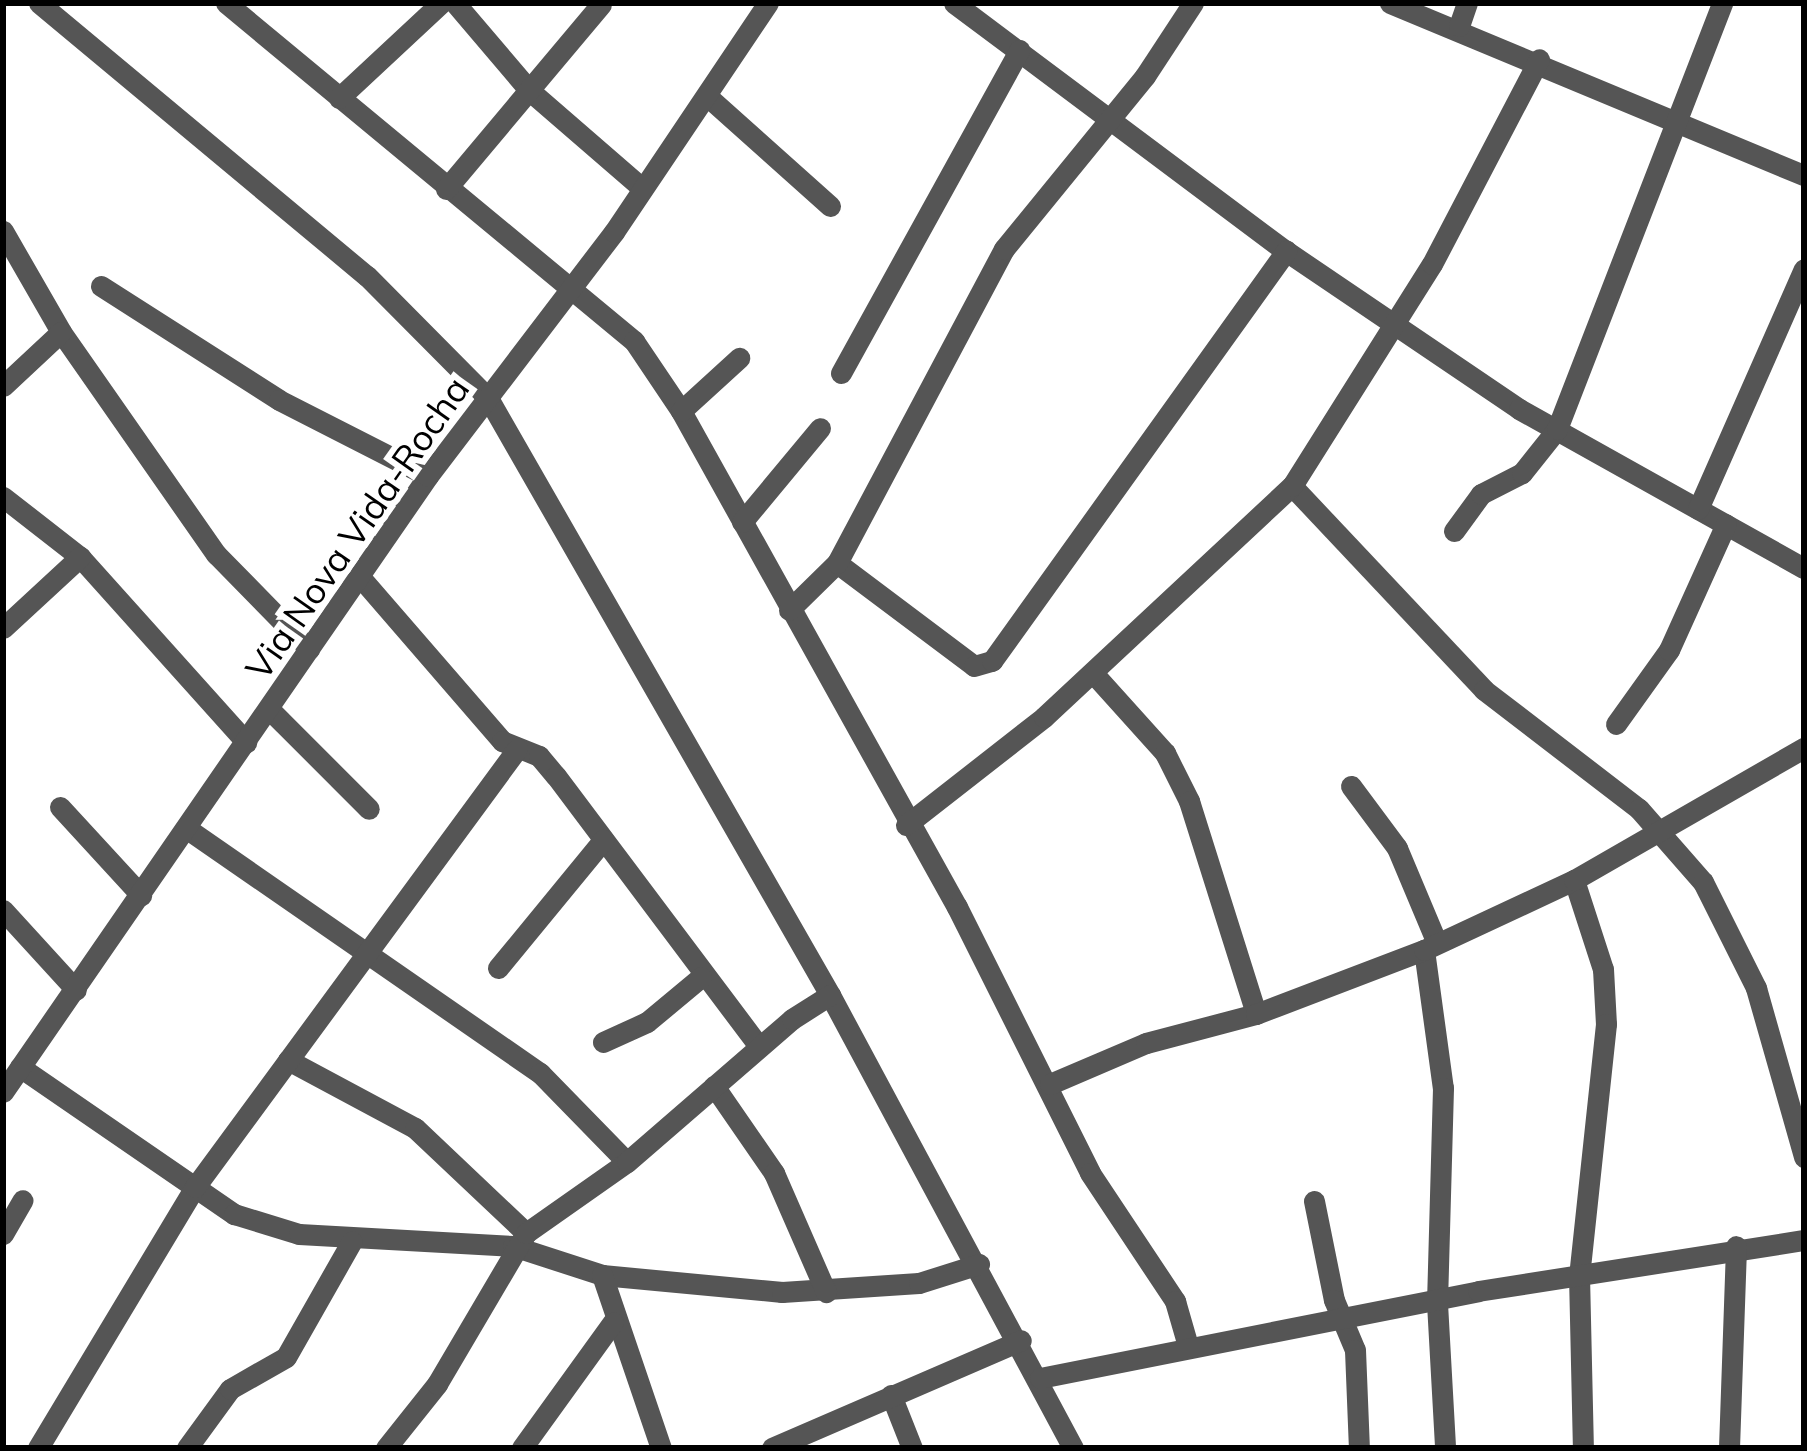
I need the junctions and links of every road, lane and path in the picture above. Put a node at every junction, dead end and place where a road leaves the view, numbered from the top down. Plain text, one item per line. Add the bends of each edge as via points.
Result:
1 (39, 3) edge
2 (226, 3) edge
3 (441, 3) edge
4 (455, 3) edge
5 (954, 3) edge
6 (1193, 3) edge
7 (1390, 3) edge
8 (1467, 3) edge
9 (1721, 3) edge
10 (602, 4) edge
11 (757, 7) edge
12 (1459, 26) junction
13 (1019, 50) junction
14 (1539, 58) junction
15 (530, 91) junction
16 (707, 96) junction
17 (339, 98) junction
18 (1109, 115) junction
19 (1676, 116) junction
20 (1804, 175) edge
21 (642, 188) junction
22 (446, 189) junction
23 (830, 206) dead end
24 (3, 231) edge
25 (1286, 251) junction
26 (1804, 269) edge
27 (101, 286) dead end
28 (572, 288) junction
29 (1394, 321) junction
30 (62, 332) junction
31 (739, 358) dead end
32 (841, 373) dead end
33 (3, 386) edge
34 (488, 398) junction
35 (681, 410) junction
36 (820, 428) dead end
37 (1557, 429) junction
38 (428, 476) junction
39 (1292, 486) junction
40 (3, 497) edge
41 (1698, 509) junction
42 (742, 522) junction
43 (1726, 524) junction
44 (1454, 531) dead end
45 (80, 557) junction
46 (837, 562) junction
47 (1804, 568) edge
48 (361, 578) junction
49 (789, 610) junction
50 (3, 628) edge
51 (309, 650) junction
52 (1093, 673) junction
53 (269, 709) junction
54 (1616, 724) dead end
55 (246, 742) junction
56 (1804, 748) edge
57 (517, 749) junction
58 (1351, 786) dead end
59 (60, 807) dead end
60 (369, 809) dead end
61 (906, 825) junction
62 (186, 828) junction
63 (1659, 832) junction
64 (603, 840) junction
65 (1574, 880) junction
66 (141, 895) junction
67 (3, 910) edge
68 (1430, 947) junction
69 (368, 951) junction
70 (498, 968) dead end
71 (701, 977) junction
72 (76, 990) junction
73 (830, 995) junction
74 (1256, 1014) junction
75 (603, 1042) dead end
76 (759, 1046) junction
77 (288, 1060) junction
78 (20, 1067) junction
79 (1050, 1084) junction
80 (714, 1086) junction
81 (3, 1093) edge
82 (1804, 1157) edge
83 (627, 1162) junction
84 (195, 1187) junction
85 (22, 1200) dead end
86 (1314, 1201) dead end
87 (3, 1234) edge
88 (519, 1239) junction
89 (1804, 1240) edge
90 (352, 1241) junction
91 (1736, 1246) junction
92 (979, 1264) junction
93 (602, 1275) junction
94 (1580, 1275) junction
95 (826, 1292) junction
96 (1437, 1303) junction
97 (1347, 1320) junction
98 (613, 1322) junction
99 (1021, 1340) junction
100 (1188, 1346) junction
101 (1040, 1378) junction
102 (891, 1395) junction
103 (38, 1448) edge
104 (187, 1448) edge
105 (386, 1448) edge
106 (521, 1448) edge
107 (661, 1448) edge
108 (772, 1448) edge
109 (912, 1448) edge
110 (1073, 1448) edge
111 (1359, 1448) edge
112 (1445, 1448) edge
113 (1582, 1448) edge
114 (1729, 1448) edge

1 - 34 street via 380,287
2 - 17 street
3 - 17 street
4 - 15 street
5 - 13 street
6 - 18 street
7 - 12 street
8 - 12 street
9 - 19 street
10 - 15 street
11 - 16 street, Via Nova Vida-Rocha
12 - 14 street
13 - 18 street
13 - 32 street
14 - 19 street
14 - 29 street via 1484,171
15 - 21 street
15 - 22 street
16 - 21 street, Via Nova Vida-Rocha
16 - 23 street
17 - 22 street
18 - 25 street
18 - 46 street via 1004,249
19 - 20 street
19 - 37 street
21 - 28 street, Via Nova Vida-Rocha
22 - 28 street
24 - 30 street
25 - 29 street
25 - 46 street via 992,661 974,666
26 - 41 street
27 - 38 street via 279,400
28 - 34 street, Via Nova Vida-Rocha
28 - 35 street via 634,341
29 - 37 street
29 - 39 street
30 - 33 street
30 - 51 street via 216,554
31 - 35 street
34 - 38 street, Via Nova Vida-Rocha
34 - 73 street
35 - 42 street
36 - 42 street
37 - 41 street
37 - 44 street via 1522,473 1480,494
38 - 48 street, Via Nova Vida-Rocha
39 - 52 street
39 - 63 street via 1484,690
40 - 45 street
41 - 43 street
42 - 49 street
43 - 47 street
43 - 54 street via 1669,650
45 - 50 street
45 - 55 street
46 - 49 street
48 - 51 street, Via Nova Vida-Rocha
48 - 57 street
49 - 61 street
51 - 53 street, Via Nova Vida-Rocha
52 - 61 street
52 - 74 street via 1166,753 1189,801
53 - 55 street, Via Nova Vida-Rocha
53 - 60 street
55 - 62 street, Via Nova Vida-Rocha
56 - 63 street
57 - 64 street via 539,756
57 - 69 street
58 - 68 street via 1397,848
59 - 66 street
61 - 79 street
62 - 66 street, Via Nova Vida-Rocha
62 - 69 street
63 - 65 street
63 - 82 street via 1703,882 1756,988
64 - 70 street
64 - 71 street
65 - 68 street
65 - 94 street via 1603,969 1606,1024
66 - 72 street, Via Nova Vida-Rocha
67 - 72 street
68 - 74 street
68 - 96 street via 1443,1088
69 - 77 street
69 - 83 street via 540,1073
71 - 75 street via 646,1022
71 - 76 street
72 - 78 street, Via Nova Vida-Rocha
73 - 76 street
73 - 92 street
74 - 79 street via 1146,1043
76 - 80 street
77 - 84 street
77 - 88 street via 415,1128
78 - 81 street, Via Nova Vida-Rocha
78 - 84 street
79 - 100 street via 1090,1173 1175,1300
80 - 83 street
80 - 95 street via 774,1174
83 - 88 street
84 - 90 street via 269,1227
84 - 103 street
85 - 87 street
86 - 97 street via 1334,1300
88 - 90 street
88 - 93 street
88 - 105 street via 448,1366
89 - 91 street
90 - 104 street via 286,1357 230,1390
91 - 94 street
91 - 114 street
92 - 95 street via 919,1282
92 - 99 street
93 - 95 street
93 - 98 street
94 - 96 street
94 - 113 street
96 - 97 street
96 - 112 street
97 - 100 street
97 - 111 street
98 - 106 street
98 - 107 street
99 - 101 street
99 - 102 street
100 - 101 street
101 - 110 street
102 - 108 street
102 - 109 street

